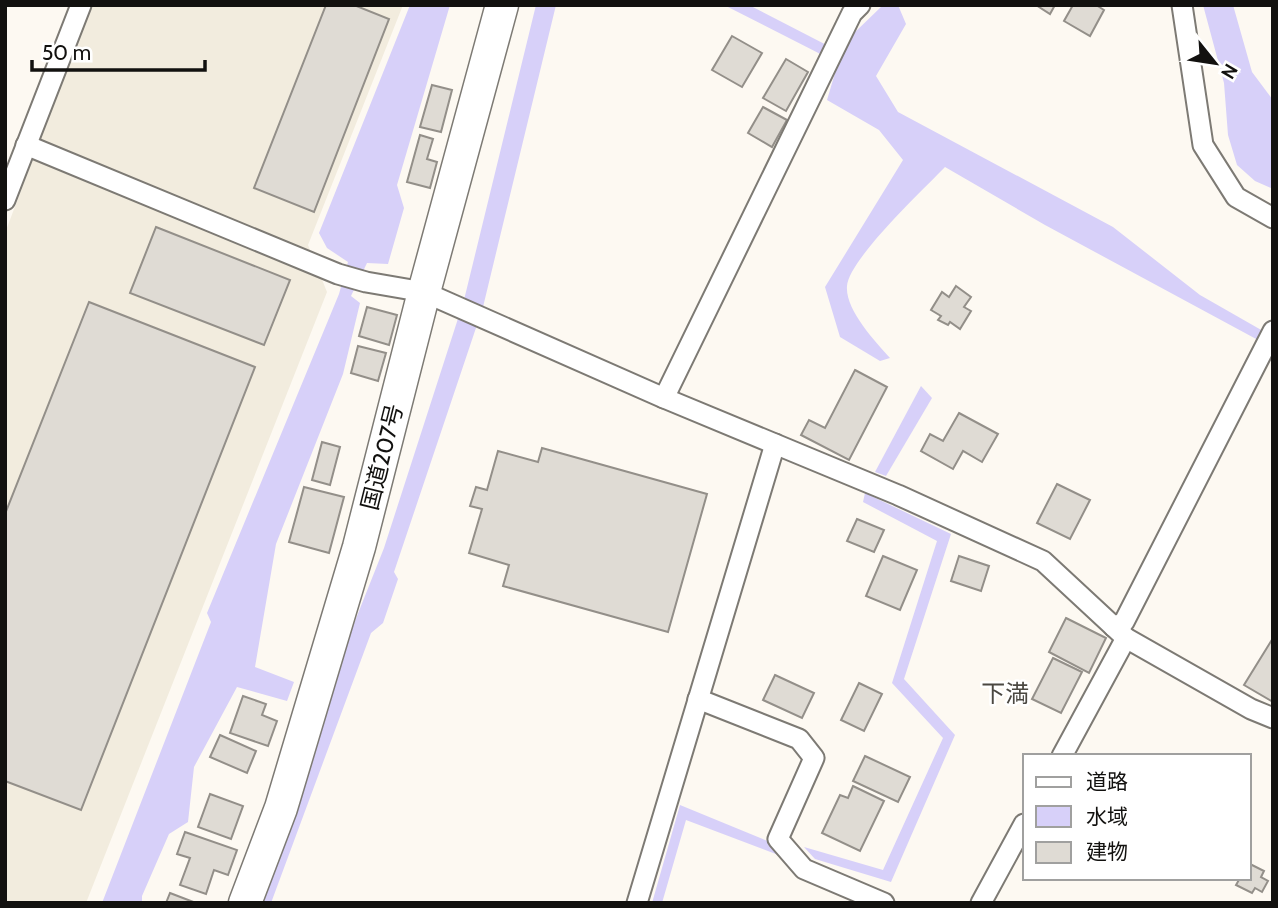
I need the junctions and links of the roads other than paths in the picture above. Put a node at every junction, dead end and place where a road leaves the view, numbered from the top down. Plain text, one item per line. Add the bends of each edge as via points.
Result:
1 (81, 5) edge
2 (502, 5) edge
3 (860, 5) edge
4 (1182, 5) edge
5 (26, 145) junction
6 (5, 200) edge
7 (1273, 218) edge
8 (438, 298) junction
9 (1273, 331) edge
10 (664, 398) junction
11 (775, 444) junction
12 (1120, 633) junction
13 (698, 699) junction
14 (1273, 718) edge
15 (1063, 754) edge
16 (1023, 826) edge
17 (245, 903) edge
18 (637, 903) edge
19 (884, 903) edge
20 (981, 903) edge

1 - 5 street
2 - 8 highway, 国道207号
3 - 10 street via 852,13
4 - 7 street via 1203,145 1236,197
5 - 6 street
5 - 8 street via 338,274
8 - 10 street
8 - 17 highway, 国道207号 via 281,808
9 - 12 street
10 - 11 street
11 - 12 street via 1043,561
11 - 13 street
12 - 14 street
12 - 15 street
13 - 18 street
13 - 19 street via 799,739 814,758 778,839 804,869
16 - 20 street

